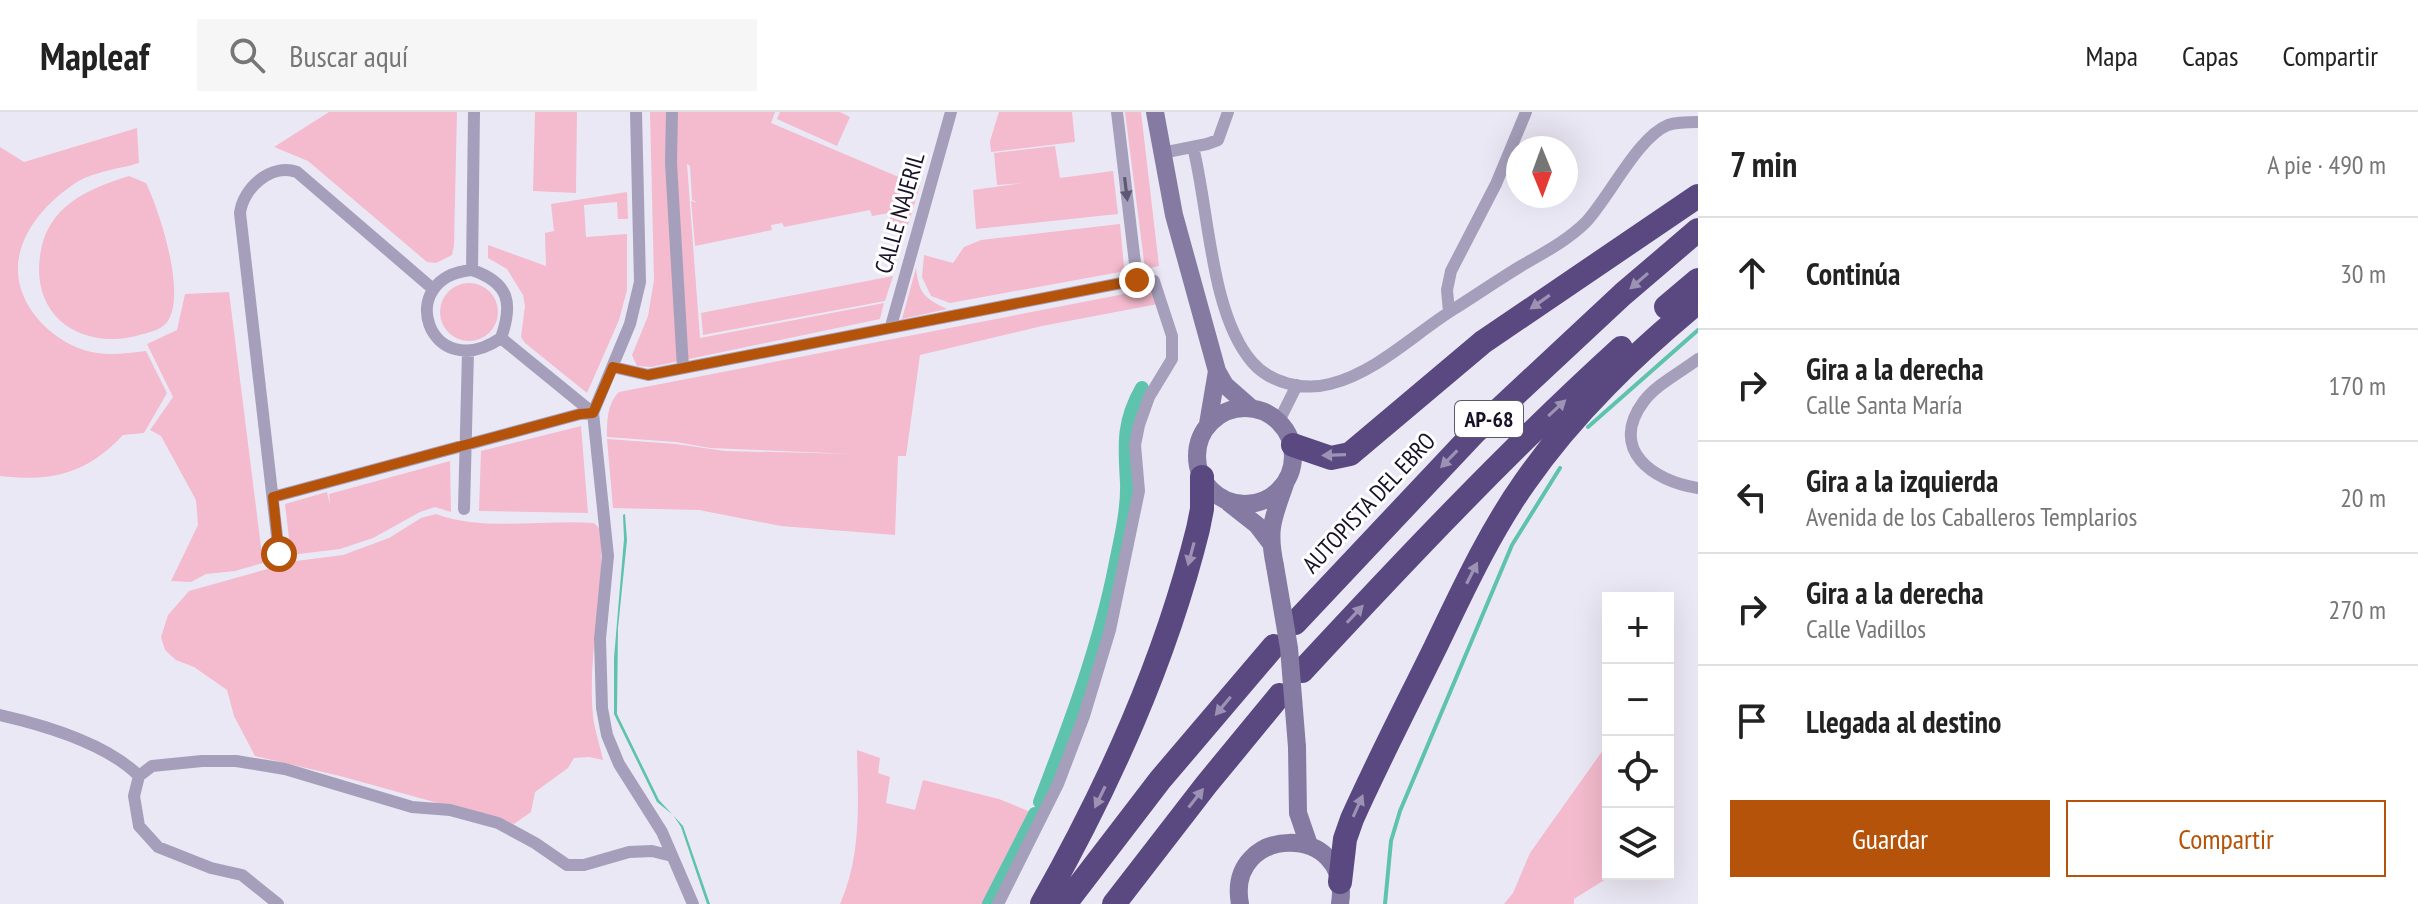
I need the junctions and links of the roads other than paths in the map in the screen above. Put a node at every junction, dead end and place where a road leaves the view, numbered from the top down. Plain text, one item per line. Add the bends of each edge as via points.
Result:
1 (474, 112) edge
2 (636, 112) edge
3 (672, 112) edge
4 (951, 112) edge
5 (1117, 112) edge
6 (1155, 112) edge
7 (1228, 112) edge
8 (1526, 112) edge
9 (1698, 122) edge
10 (1193, 147) junction
11 (1162, 153) junction
12 (1698, 196) edge
13 (1698, 230) edge
14 (472, 270) junction
15 (1137, 280) junction
16 (1698, 280) edge
17 (433, 289) junction
18 (1698, 302) edge
19 (1449, 312) junction
20 (891, 326) junction
21 (501, 338) junction
22 (468, 352) junction
23 (1698, 359) edge
24 (613, 367) junction
25 (683, 368) junction
26 (1217, 371) junction
27 (1297, 385) junction
28 (1250, 407) junction
29 (593, 413) junction
30 (1279, 421) junction
31 (1208, 424) junction
32 (466, 444) junction
33 (1293, 445) junction
34 (1202, 477) junction
35 (1285, 484) junction
36 (1698, 488) edge
37 (273, 497) junction
38 (1225, 500) junction
39 (464, 509) dead end
40 (1270, 542) junction
41 (279, 554) dead end
42 (1295, 623) dead end
43 (1274, 646) dead end
44 (1302, 671) dead end
45 (1280, 695) dead end
46 (0, 715) edge
47 (139, 776) junction
48 (1298, 813) junction
49 (1285, 842) junction
50 (1309, 845) junction
51 (672, 856) junction
52 (1340, 893) edge
53 (278, 904) edge
54 (693, 904) edge
55 (998, 904) edge
56 (1042, 904) edge
57 (1065, 904) edge
58 (1114, 904) edge
59 (1240, 904) edge

1 - 14 street
2 - 24 street via 640,282
3 - 25 street
4 - 20 street, CALLE NAJERIL
5 -> 15 street
6 - 11 main road
7 - 10 street via 1218,140
8 - 19 street via 1451,271
9 - 19 street via 1667,126 1648,140 1570,236
10 - 11 street
10 - 27 street via 1234,335 1265,374
11 - 26 main road
12 -> 33 highway via 1483,342 1350,454 1331,458
13 -> 42 highway, AUTOPISTA DEL EBRO / AP-68 via 1474,433
14 - 17 street via 456,272
14 - 21 street via 488,276 507,299
15 - 20 street
15 - 55 street via 1154,281 1172,336 1172,359 1139,425 1133,526 1084,716 1058,784
44 -> 16 highway, AP-68 via 1522,441
17 - 22 street via 426,306 435,337
17 - 37 street via 297,172 275,170 247,191 240,213
52 -> 18 highway via 1352,819 1506,512 1584,407
19 - 27 street via 1365,369 1330,384
20 - 25 street
21 - 22 street
21 - 29 street
22 - 32 street
23 - 36 street via 1646,398 1635,416 1631,439 1650,472
24 - 25 street via 648,375
24 - 29 street
26 - 28 main road
26 - 31 main road
27 - 30 street
28 - 30 main road
28 - 31 main road via 1227,411
29 - 32 street
29 - 51 street via 608,556 600,639 602,708 619,764
30 - 33 main road
31 - 34 main road via 1198,444
32 - 37 street
32 - 39 street
33 - 35 main road
34 - 38 main road
34 -> 56 highway via 1195,543 1154,673 1101,796
35 - 38 main road via 1251,504
35 - 40 main road via 1270,524
37 - 41 street
38 - 40 main road
40 - 48 main road, bridge via 1289,648
43 -> 57 highway via 1160,780
58 -> 45 highway
46 - 47 street via 77,739 124,761
47 - 51 street via 152,766 236,761 285,769 412,807 450,810 498,823 567,865 629,852
47 - 53 street via 134,796 139,826 158,847 242,875
48 - 49 main road
48 - 50 main road
49 - 50 main road
49 - 59 main road via 1259,851 1246,867
50 - 52 main road via 1326,857
51 - 54 street

